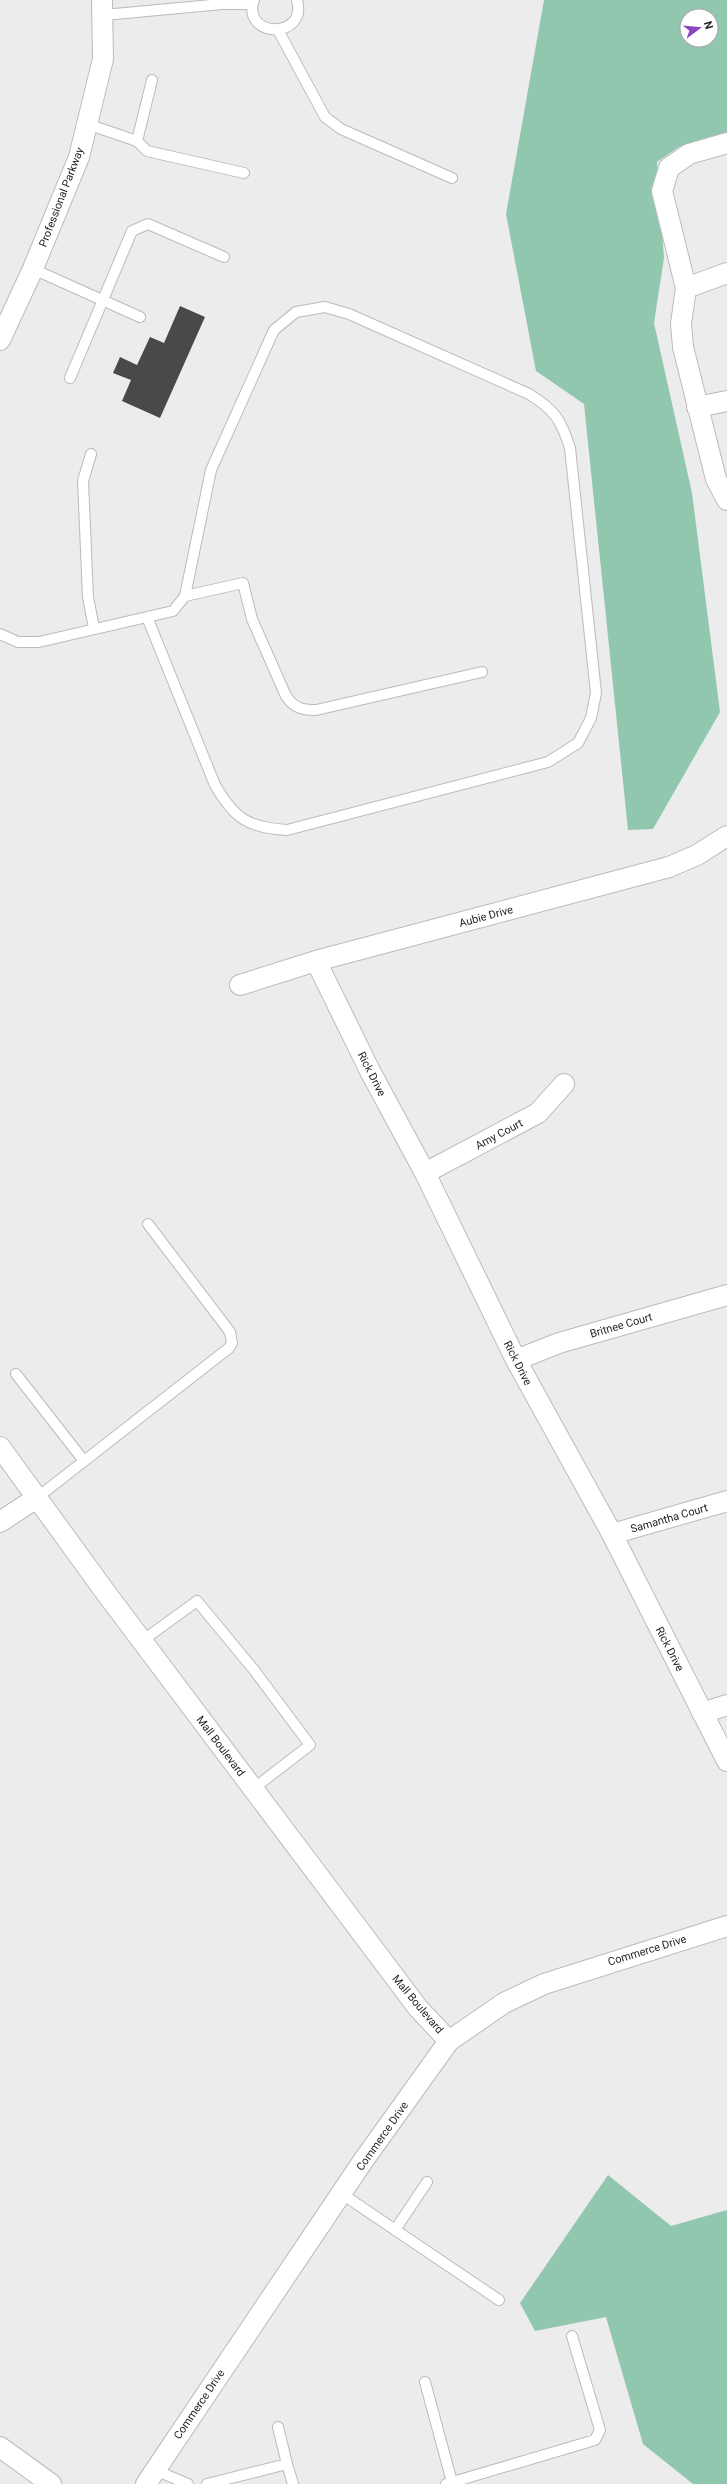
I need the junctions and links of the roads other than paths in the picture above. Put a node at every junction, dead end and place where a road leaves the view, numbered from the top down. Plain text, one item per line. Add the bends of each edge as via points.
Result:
1 (297, 0) edge
2 (253, 2) edge
3 (103, 8) edge
4 (278, 30) junction
5 (152, 80) dead end
6 (87, 124) junction
7 (137, 141) junction
8 (727, 143) edge
9 (244, 173) dead end
10 (452, 178) dead end
11 (224, 257) dead end
12 (33, 268) junction
13 (727, 273) edge
14 (686, 288) junction
15 (102, 300) junction
16 (140, 317) dead end
17 (2, 330) edge
18 (70, 378) dead end
19 (727, 400) edge
20 (697, 407) junction
21 (91, 454) dead end
22 (727, 500) edge
23 (185, 596) junction
24 (147, 617) junction
25 (94, 628) junction
26 (0, 634) edge
27 (482, 672) dead end
28 (727, 836) edge
29 (316, 961) junction
30 (240, 986) dead end
31 (564, 1084) dead end
32 (425, 1173) junction
33 (148, 1224) dead end
34 (727, 1295) edge
35 (516, 1360) junction
36 (16, 1374) dead end
37 (0, 1447) edge
38 (84, 1461) junction
39 (38, 1497) junction
40 (727, 1501) edge
41 (0, 1522) edge
42 (612, 1534) junction
43 (142, 1641) junction
44 (727, 1705) edge
45 (702, 1713) junction
46 (727, 1761) edge
47 (254, 1789) junction
48 (727, 1926) edge
49 (449, 2041) junction
50 (427, 2182) dead end
51 (342, 2194) junction
52 (396, 2230) junction
53 (499, 2300) dead end
54 (572, 2336) dead end
55 (424, 2382) dead end
56 (278, 2427) dead end
57 (0, 2447) edge
58 (287, 2464) junction
59 (151, 2477) edge
60 (449, 2483) edge
61 (52, 2484) edge
62 (188, 2484) edge
63 (207, 2484) edge
64 (293, 2484) edge

1 - 4 lane via 296,17 285,28
2 - 3 lane
2 - 4 lane via 252,11 258,23 271,30
3 - 6 street, Professional Parkway via 104,59
4 - 10 lane via 325,117 341,129
5 - 7 lane
6 - 7 lane
6 - 12 street, Professional Parkway via 78,157
7 - 9 lane via 147,150
8 - 14 street via 690,154 669,168 666,176 662,191
11 - 15 lane via 148,224 132,231
12 - 15 lane
12 - 17 street, Professional Parkway
13 - 14 street
14 - 20 street via 681,324 683,347
15 - 16 lane
15 - 18 lane
19 - 20 street
20 - 22 street via 716,479
21 - 25 lane via 83,481 88,597
23 - 24 lane via 173,611
23 - 24 lane via 211,470 274,330 296,312 325,307 349,314 530,394 550,407 562,424 570,448 596,693 591,718 578,743 548,762 287,830 268,829 245,822 227,806 215,785
23 - 27 lane via 243,583 252,619 286,696 293,706 304,710 316,710
24 - 25 lane
25 - 26 lane via 39,642 18,642
28 - 29 street, Aubie Drive via 697,855 669,867
29 - 30 street, Aubie Drive
29 - 32 street, Rick Drive via 370,1071
31 - 32 street, Amy Court via 538,1113
32 - 35 street, Rick Drive
33 - 38 lane via 230,1332 232,1343 229,1348
34 - 35 street, Britnee Court via 559,1343
35 - 42 street, Rick Drive
36 - 38 lane
37 - 39 street, Mall Boulevard
38 - 39 lane
39 - 41 street
39 - 43 street, Mall Boulevard
40 - 42 street, Samantha Court
42 - 45 street, Rick Drive
43 - 47 street, Mall Boulevard
43 - 47 lane via 197,1601 254,1670 310,1745
44 - 45 street
45 - 46 street, Rick Drive
47 - 49 street, Mall Boulevard via 418,2008
48 - 49 street, Commerce Drive via 544,1984 504,2003
49 - 51 street, Commerce Drive
50 - 52 lane
51 - 52 lane
51 - 59 street, Commerce Drive
52 - 53 lane
54 - 60 lane via 600,2430 595,2440
55 - 60 lane
56 - 58 lane
57 - 61 street
58 - 63 lane
58 - 64 lane
59 - 62 lane

